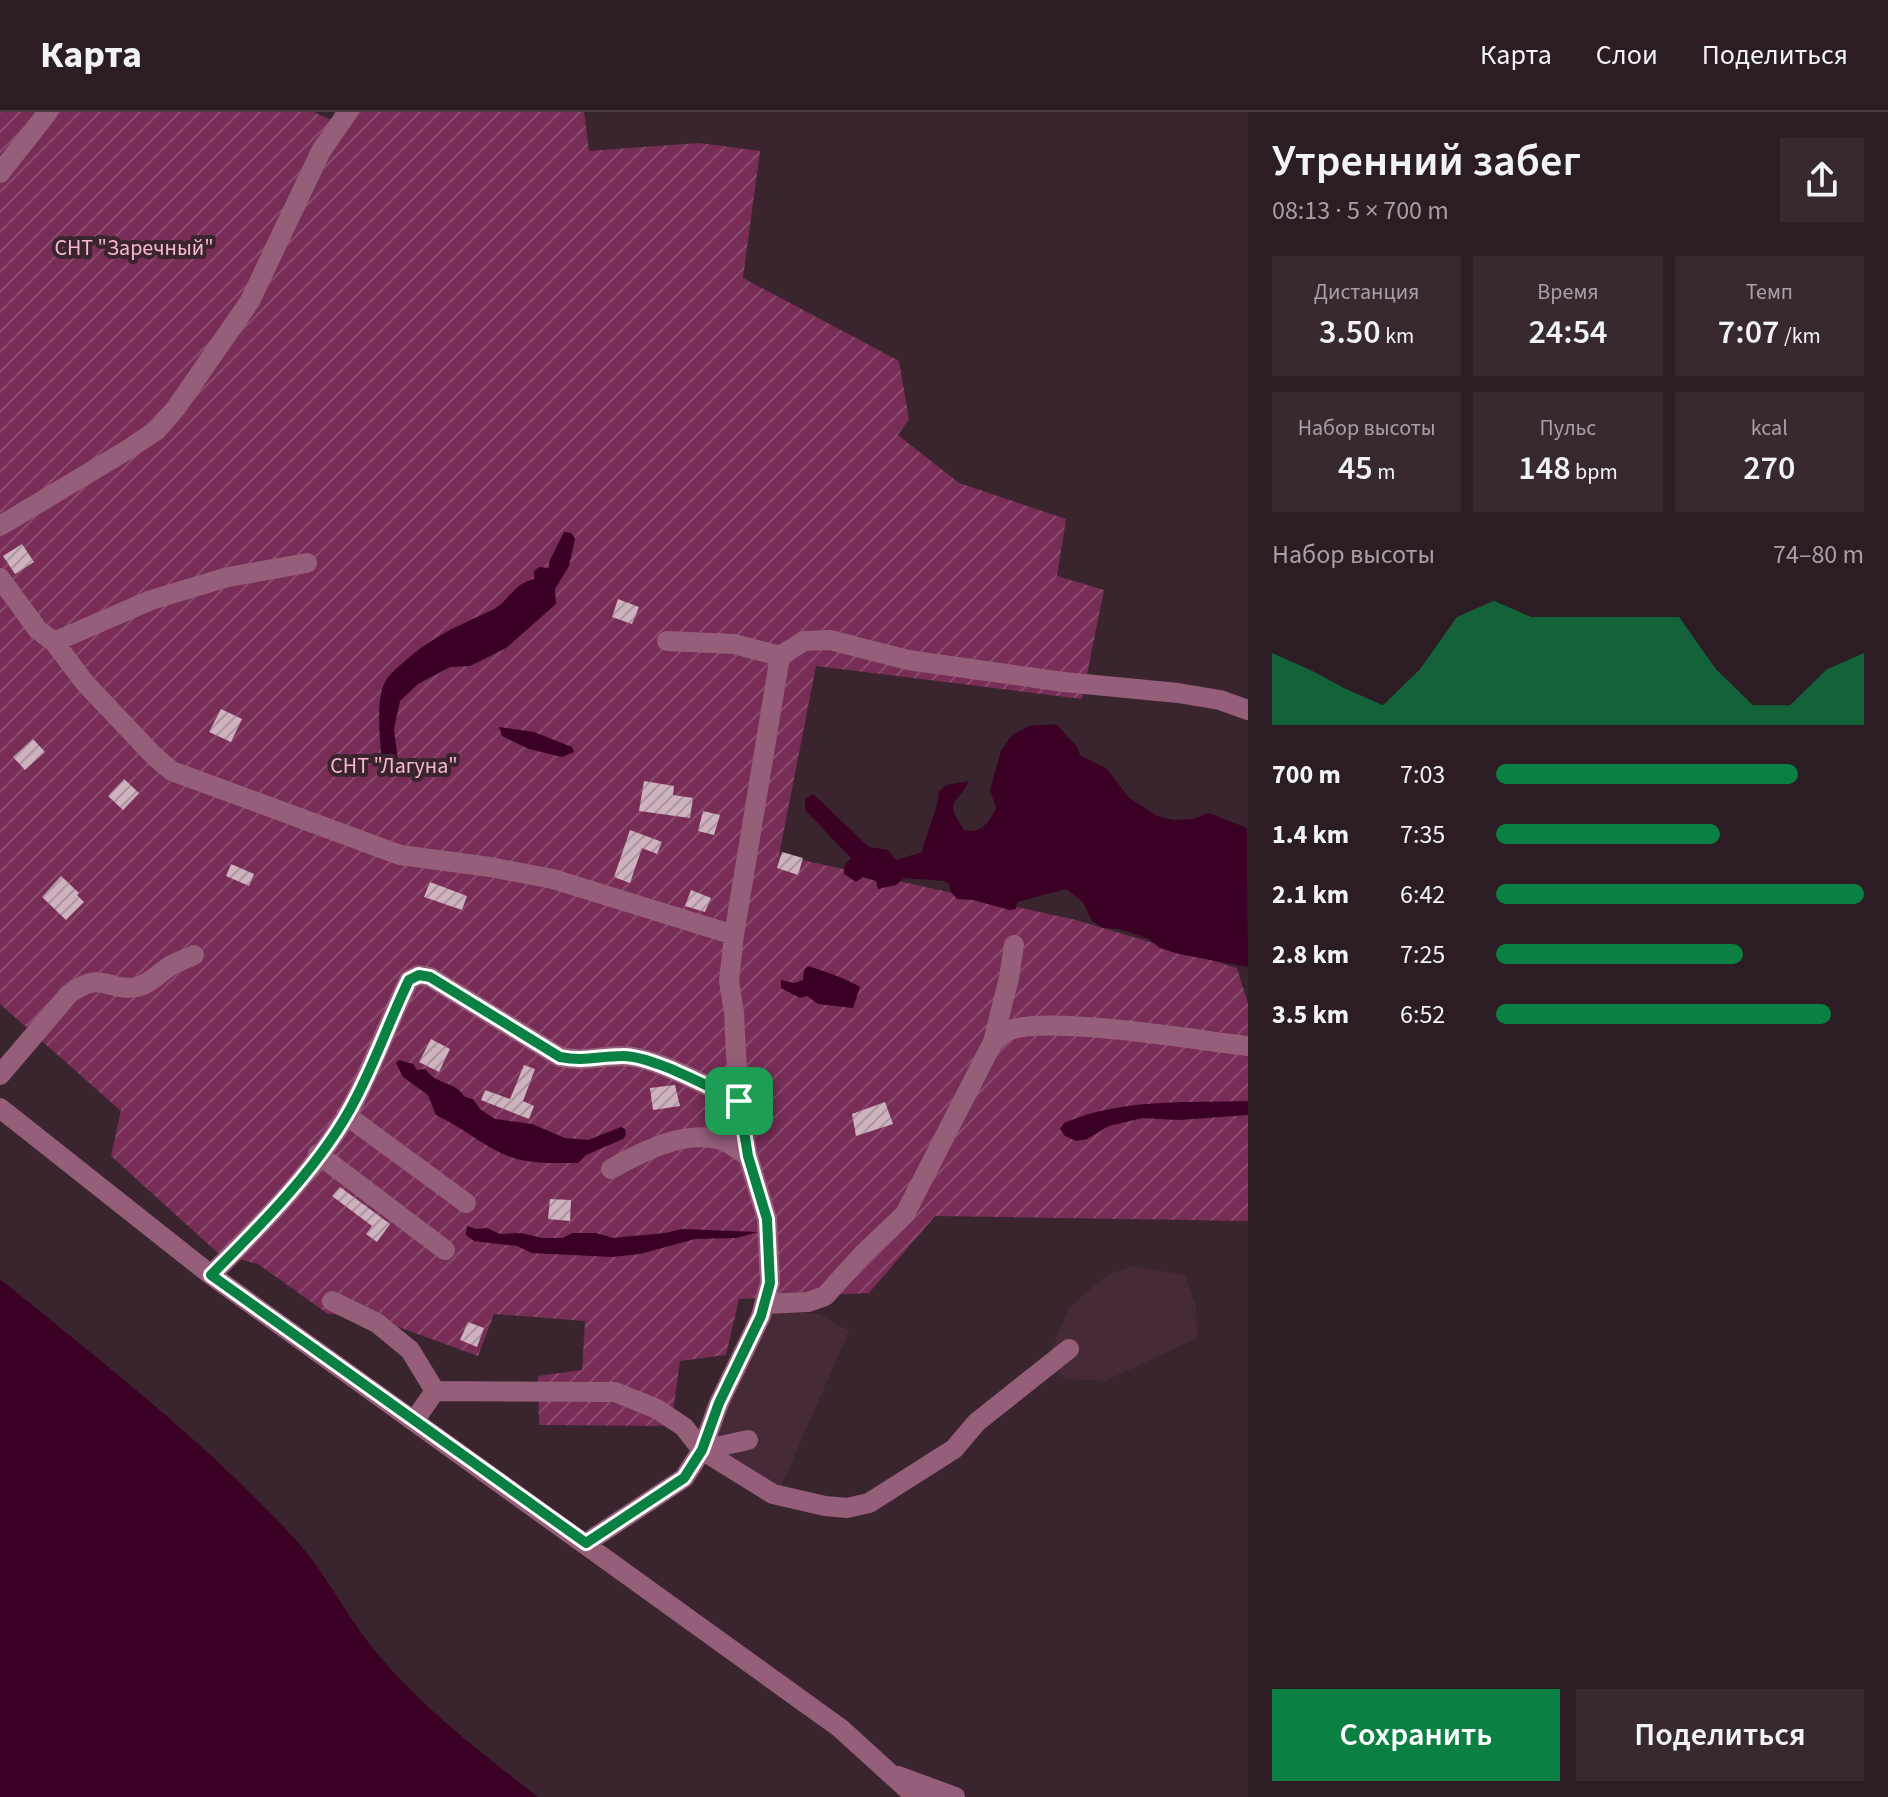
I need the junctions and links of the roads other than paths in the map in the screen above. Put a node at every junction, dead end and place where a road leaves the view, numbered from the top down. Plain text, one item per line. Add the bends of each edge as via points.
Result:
1 (48, 112) edge
2 (348, 112) edge
3 (0, 173) edge
4 (0, 526) edge
5 (307, 563) dead end
6 (0, 578) edge
7 (667, 641) dead end
8 (54, 642) junction
9 (780, 656) junction
10 (1248, 710) edge
11 (734, 935) junction
12 (1014, 945) dead end
13 (194, 955) dead end
14 (993, 1042) junction
15 (1248, 1046) edge
16 (0, 1075) edge
17 (739, 1101) junction
18 (0, 1108) edge
19 (346, 1115) junction
20 (318, 1154) junction
21 (748, 1156) junction
22 (611, 1169) dead end
23 (466, 1203) dead end
24 (445, 1250) dead end
25 (211, 1275) junction
26 (332, 1301) dead end
27 (764, 1304) junction
28 (1069, 1349) dead end
29 (435, 1391) junction
30 (414, 1421) junction
31 (748, 1440) dead end
32 (702, 1450) junction
33 (586, 1543) junction
34 (894, 1775) junction
35 (916, 1797) edge
36 (955, 1797) edge

1 - 3 street
2 - 4 street via 321,151 250,301 176,408 157,430
5 - 8 street via 228,577 151,600
6 - 8 street via 38,630
7 - 9 street via 734,644
8 - 11 street via 155,757 195,781 400,855 553,879
9 - 10 street via 804,641 830,640 908,660 1178,693
9 - 11 street
11 - 17 street via 729,981
12 - 14 street
13 - 16 street via 139,986 99,981 81,985
14 - 15 street via 1008,1031 1043,1026
14 - 27 street via 905,1214 825,1296
17 - 19 street via 649,1061 624,1055 581,1061 560,1057 419,975 409,980
17 - 21 street
18 - 25 street
19 - 20 street
19 - 23 street
20 - 24 street
20 - 25 street
21 - 22 street via 727,1143 690,1138
21 - 27 street via 767,1219 770,1283
25 - 30 street
26 - 29 street via 377,1323 410,1350
27 - 32 street
28 - 32 street via 977,1422 954,1449 869,1503 847,1508 773,1494
29 - 30 street
29 - 32 street via 615,1392 684,1427
30 - 33 street
31 - 32 street
32 - 33 street via 684,1478
33 - 34 street via 840,1728
34 - 35 street
34 - 36 street

